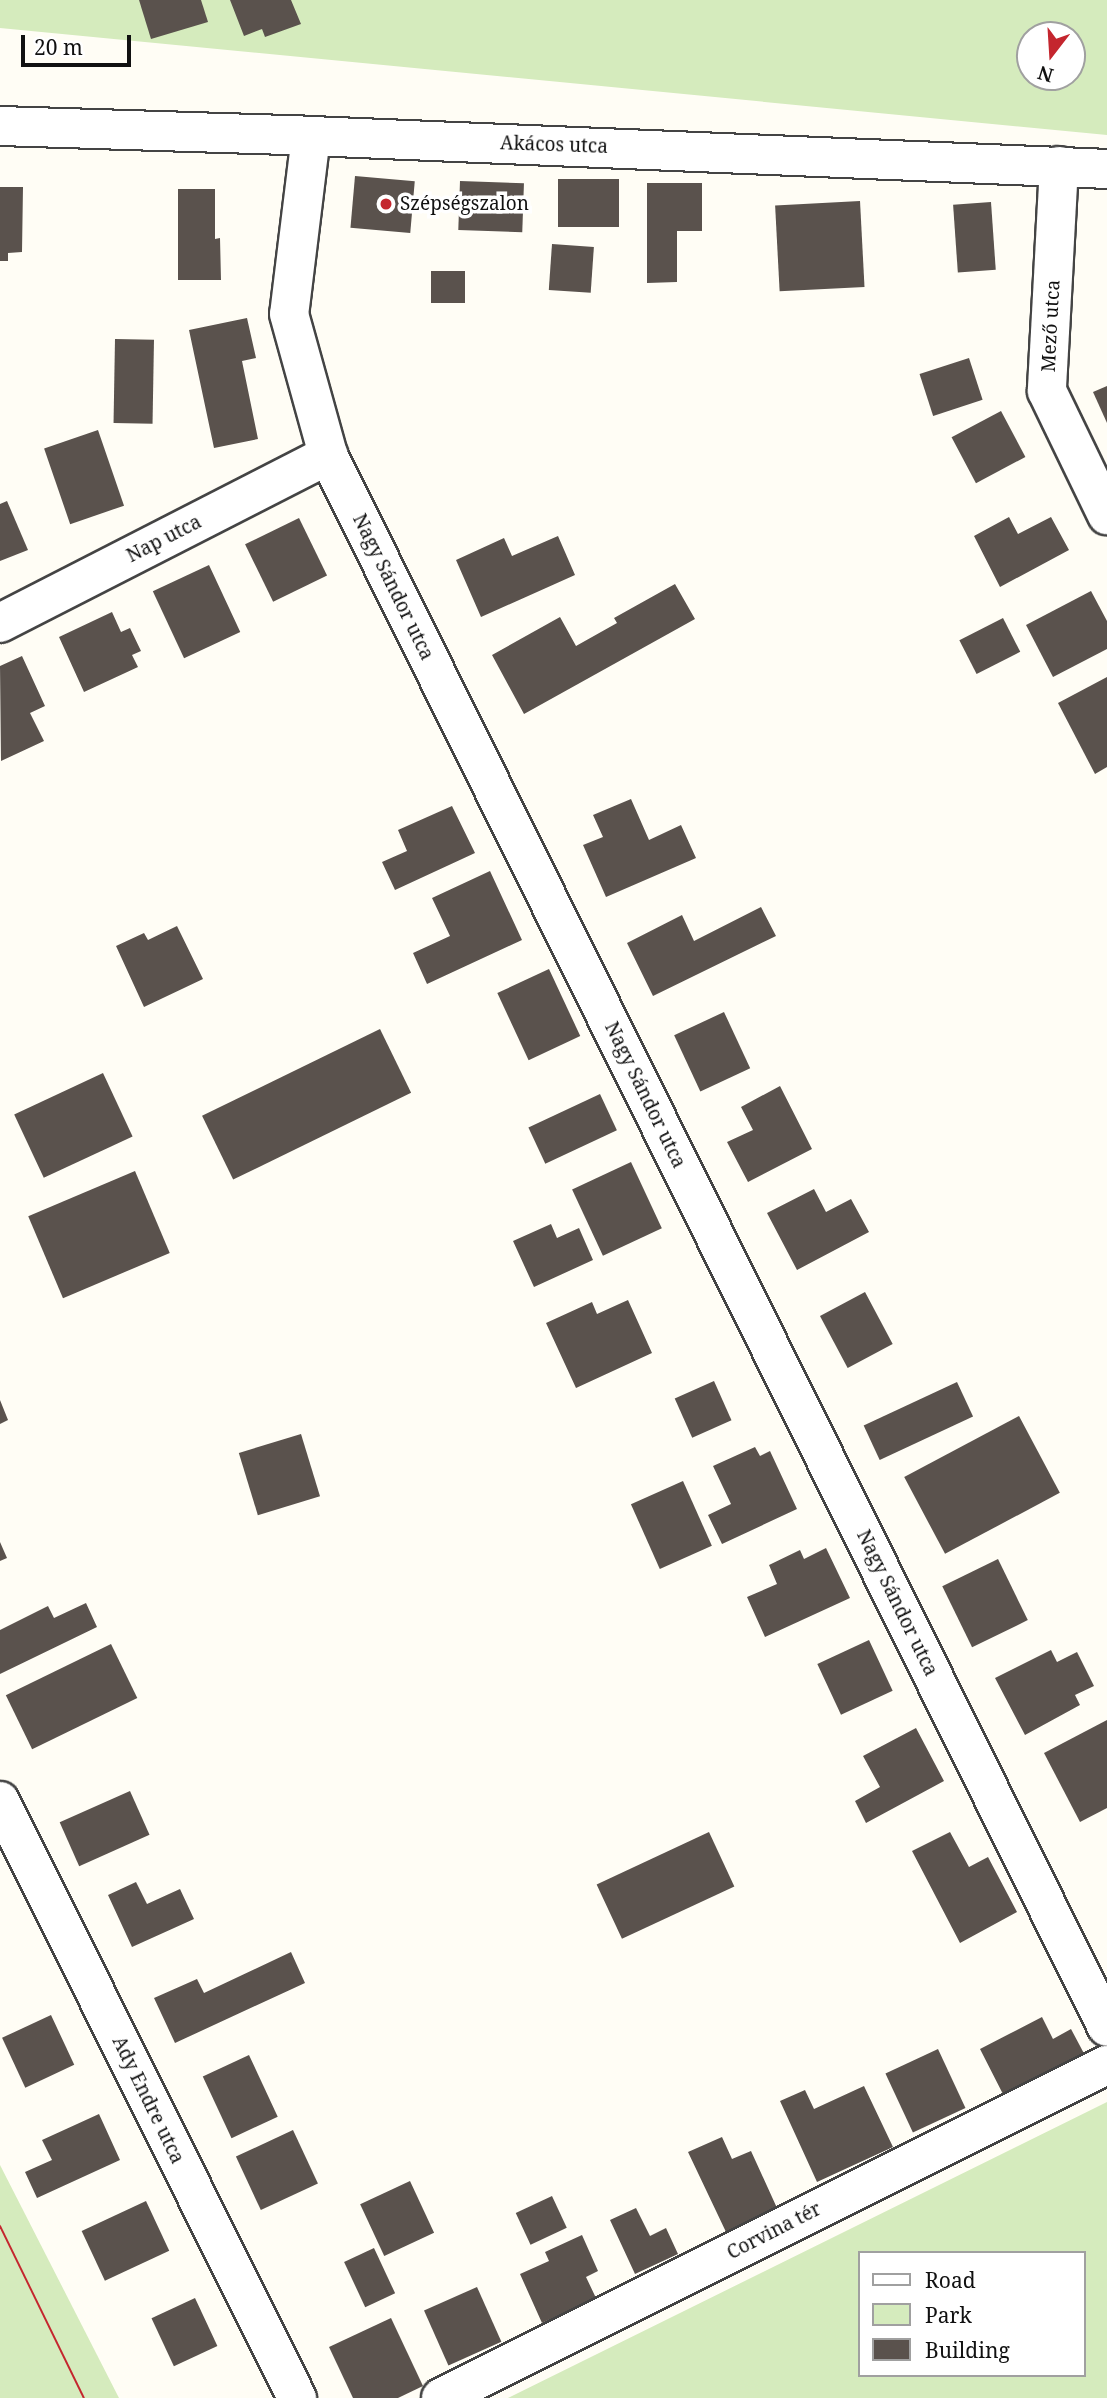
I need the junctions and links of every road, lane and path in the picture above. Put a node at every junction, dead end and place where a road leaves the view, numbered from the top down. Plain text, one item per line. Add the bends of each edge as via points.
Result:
1 (0, 126) edge
2 (311, 136) junction
3 (1059, 166) junction
4 (1107, 169) edge
5 (328, 455) junction
6 (1107, 515) edge
7 (0, 623) edge
8 (0, 1801) edge
9 (1107, 2027) edge
10 (1107, 2065) edge
11 (297, 2398) edge
12 (441, 2398) edge

1 - 2 street, Akácos utca
2 - 3 street, Akácos utca
2 - 5 street, Nagy Sándor utca via 289,314
3 - 4 street, Akácos utca
3 - 6 street, Mező utca via 1047,391
5 - 7 street, Nap utca
5 - 9 street, Nagy Sándor utca
8 - 11 street, Ady Endre utca
10 - 12 street, Corvina tér

